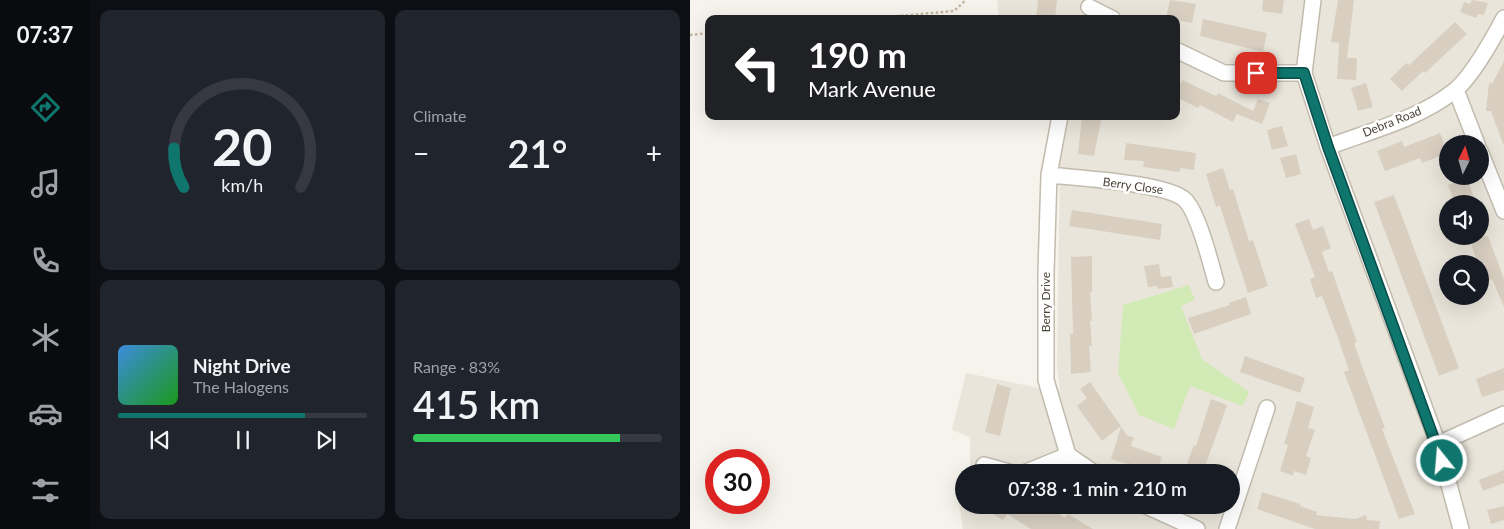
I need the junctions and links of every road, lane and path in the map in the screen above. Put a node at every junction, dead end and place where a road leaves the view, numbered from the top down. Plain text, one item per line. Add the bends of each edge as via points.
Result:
1 (966, 0) edge
2 (1313, 0) edge
3 (1088, 9) edge
4 (910, 15) edge
5 (1103, 15) edge
6 (1504, 18) edge
7 (705, 33) edge
8 (690, 35) edge
9 (1180, 52) edge
10 (1304, 73) junction
11 (1456, 90) junction
12 (1059, 120) edge
13 (1474, 135) edge
14 (1328, 147) junction
15 (1489, 174) edge
16 (1050, 175) junction
17 (1504, 211) edge
18 (1216, 282) dead end
19 (1267, 408) dead end
20 (1504, 414) edge
21 (1438, 444) junction
22 (1068, 455) junction
23 (1046, 464) edge
24 (1081, 464) edge
25 (1163, 514) edge
26 (1458, 528) edge
27 (1195, 529) edge
28 (1227, 529) edge

1 - 4 path via 954,11
2 - 10 street
3 - 5 street
6 - 11 street, Debra Road
7 - 8 path
9 - 10 street via 1224,73
10 - 14 street
11 - 13 street
11 - 14 street, Debra Road via 1419,113
12 - 16 street, Berry Drive
14 - 21 street
15 - 17 street
16 - 18 street, Berry Close via 1165,189 1185,200 1202,233
16 - 22 street, Berry Drive via 1046,380
19 - 28 street
20 - 21 street
21 - 26 street
22 - 23 street
22 - 24 street
25 - 27 street

